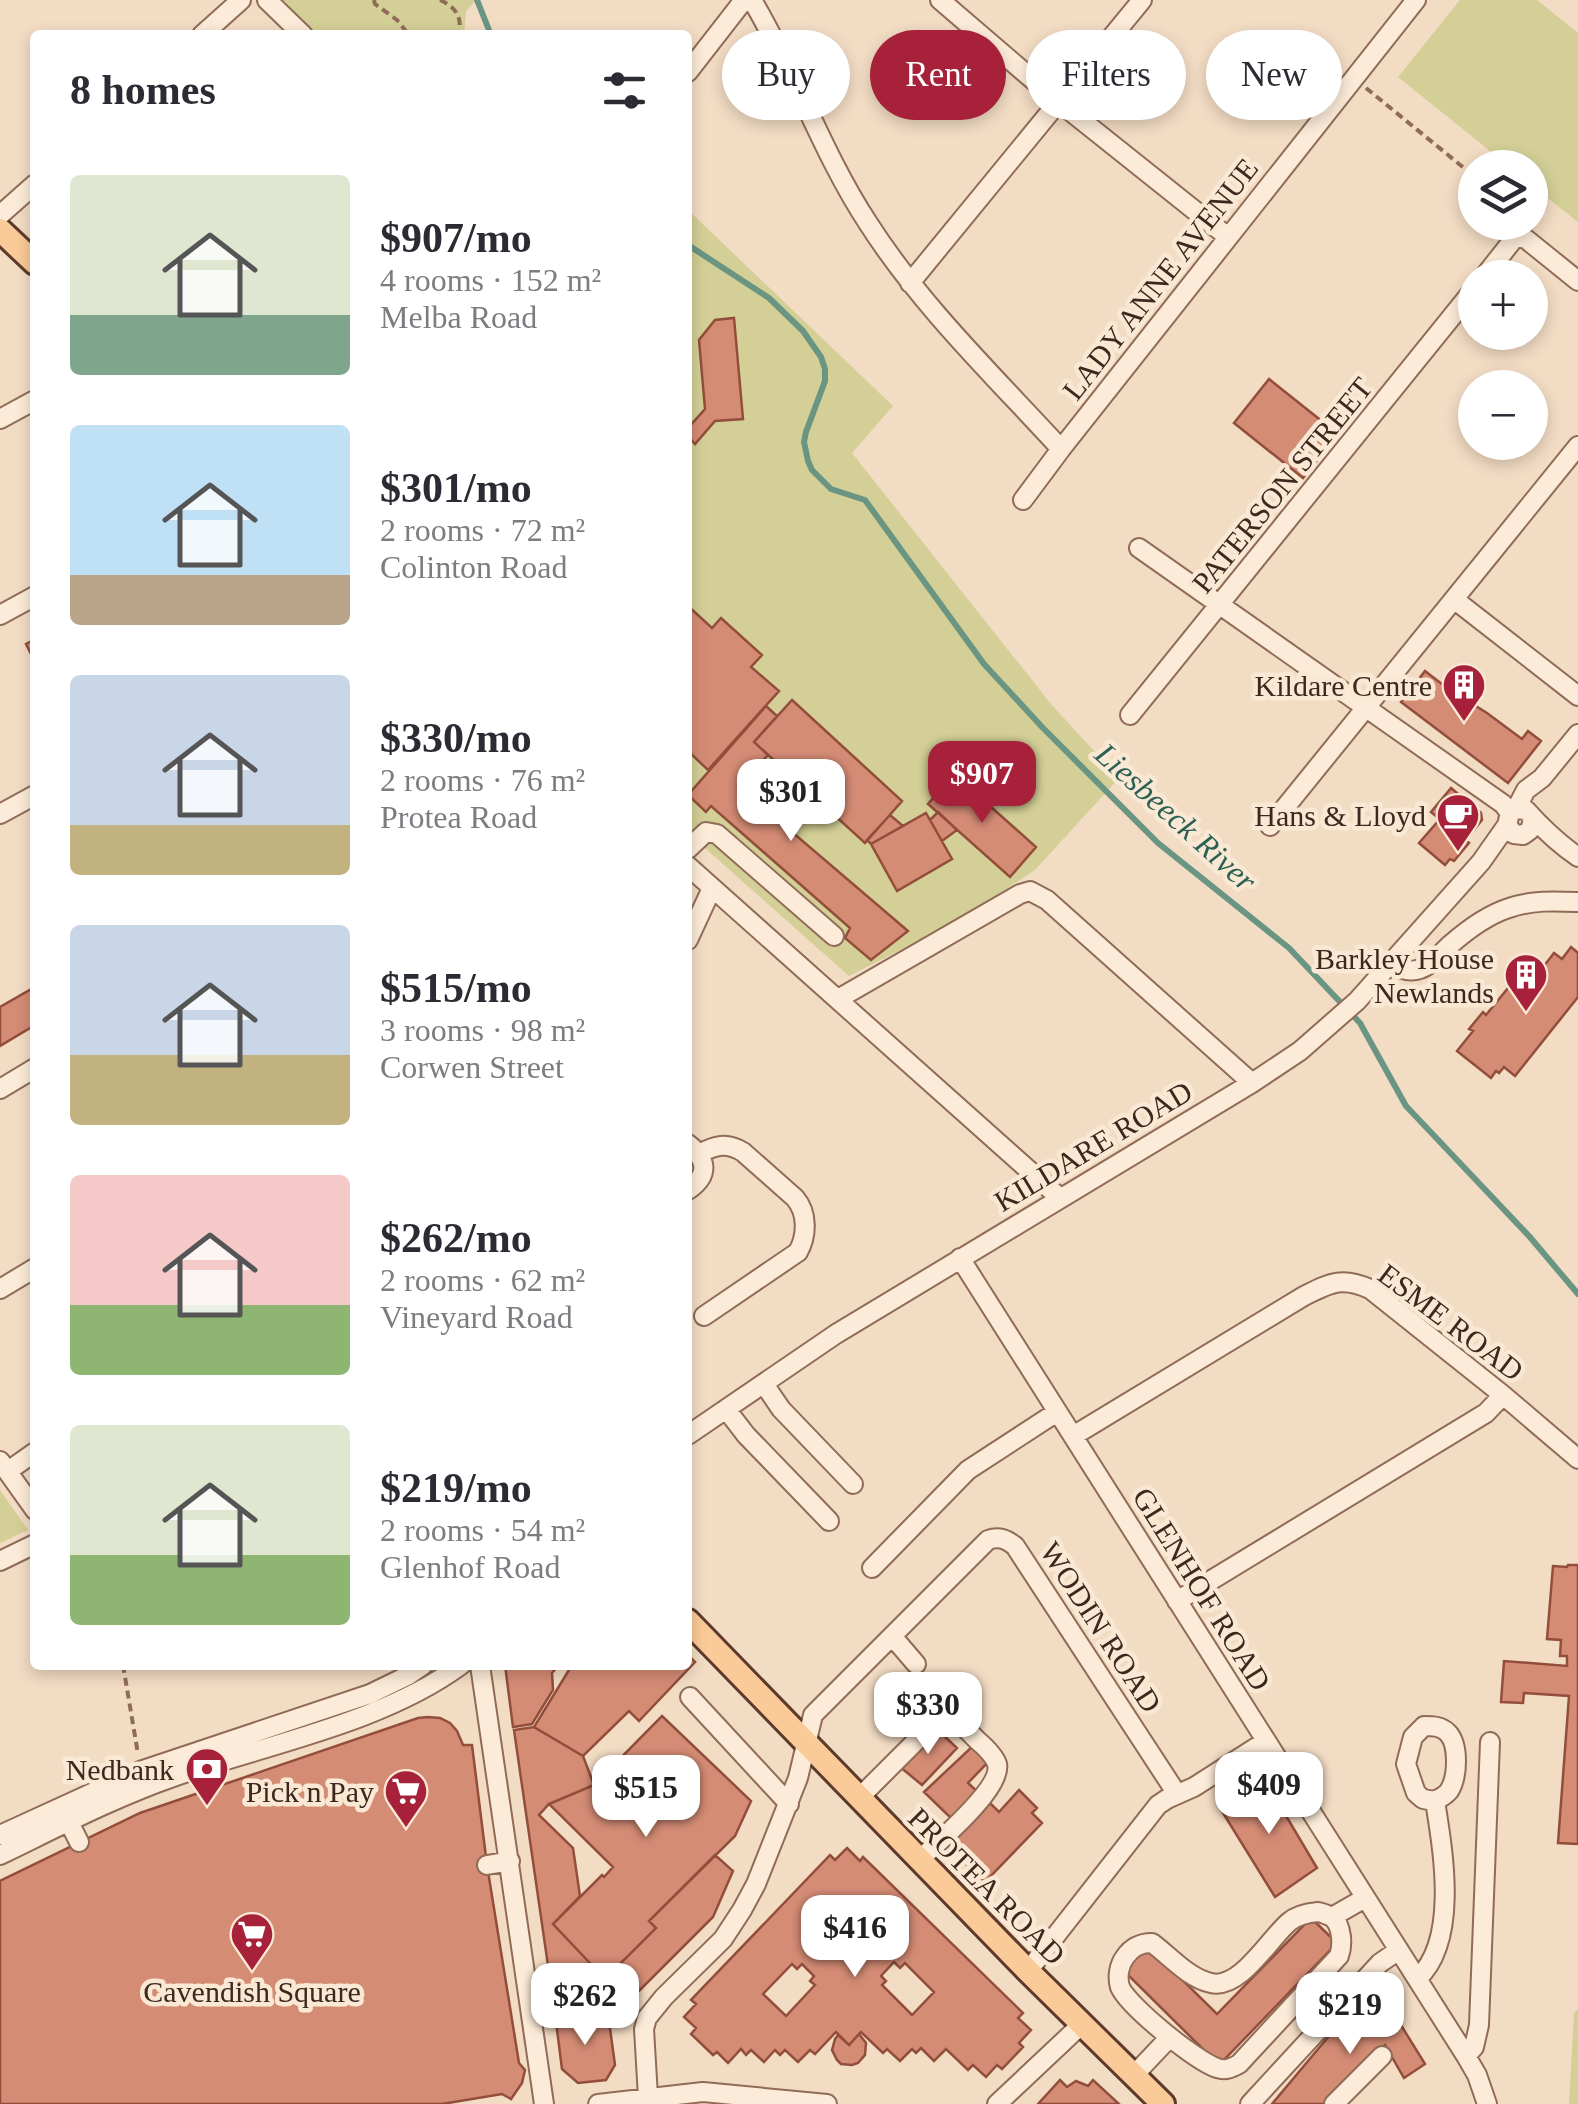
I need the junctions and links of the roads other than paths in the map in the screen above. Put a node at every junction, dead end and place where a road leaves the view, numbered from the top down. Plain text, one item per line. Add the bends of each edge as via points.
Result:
1 (241, 0) edge
2 (267, 0) edge
3 (744, 0) edge
4 (752, 0) edge
5 (940, 0) edge
6 (1142, 0) edge
7 (1414, 1) edge
8 (208, 30) edge
9 (298, 30) edge
10 (1118, 30) edge
11 (692, 67) edge
12 (1026, 73) edge
13 (1045, 120) edge
14 (1082, 120) edge
15 (30, 188) edge
16 (0, 214) edge
17 (0, 230) edge
18 (1228, 237) junction
19 (30, 258) edge
20 (1497, 260) edge
21 (1578, 281) edge
22 (910, 283) junction
23 (1458, 309) edge
24 (30, 403) edge
25 (0, 419) edge
26 (1578, 446) edge
27 (1061, 450) junction
28 (1023, 500) dead end
29 (1139, 548) dead end
30 (30, 599) edge
31 (1455, 600) junction
32 (1221, 604) junction
33 (0, 615) edge
34 (1578, 696) edge
35 (1367, 707) junction
36 (1130, 715) dead end
37 (1578, 734) edge
38 (30, 798) edge
39 (0, 814) edge
40 (1520, 821) junction
41 (1270, 826) dead end
42 (692, 845) edge
43 (1578, 858) edge
44 (692, 870) edge
45 (712, 888) junction
46 (1578, 902) edge
47 (692, 931) edge
48 (834, 936) dead end
49 (1390, 964) junction
50 (838, 999) junction
51 (30, 1071) edge
52 (1252, 1083) junction
53 (0, 1089) edge
54 (693, 1149) edge
55 (692, 1188) edge
56 (1060, 1198) junction
57 (960, 1258) junction
58 (30, 1271) edge
59 (0, 1289) edge
60 (704, 1316) dead end
61 (764, 1384) junction
62 (1503, 1395) junction
63 (726, 1410) junction
64 (1057, 1412) junction
65 (692, 1433) edge
66 (1073, 1436) junction
67 (30, 1454) edge
68 (1578, 1460) edge
69 (4, 1466) edge
70 (853, 1484) dead end
71 (30, 1503) edge
72 (828, 1521) dead end
73 (30, 1546) edge
74 (0, 1561) edge
75 (872, 1568) dead end
76 (1176, 1601) junction
77 (692, 1625) edge
78 (892, 1636) junction
79 (916, 1664) dead end
80 (416, 1670) edge
81 (454, 1670) edge
82 (481, 1670) edge
83 (690, 1697) dead end
84 (347, 1721) junction
85 (378, 1732) dead end
86 (1266, 1742) junction
87 (1490, 1742) dead end
88 (807, 1744) junction
89 (1177, 1794) junction
90 (859, 1798) junction
91 (1436, 1801) dead end
92 (789, 1804) junction
93 (69, 1822) junction
94 (0, 1835) edge
95 (79, 1842) dead end
96 (0, 1855) edge
97 (919, 1860) junction
98 (510, 1861) junction
99 (487, 1865) dead end
100 (1365, 1898) junction
101 (1332, 1917) junction
102 (1399, 1950) junction
103 (1028, 1971) junction
104 (1417, 1979) junction
105 (1082, 2024) junction
106 (1170, 2037) junction
107 (1382, 2056) dead end
108 (1466, 2056) junction
109 (1134, 2075) junction
110 (648, 2097) junction
111 (770, 2101) edge
112 (544, 2104) edge
113 (598, 2104) edge
114 (827, 2104) edge
115 (998, 2104) edge
116 (1164, 2104) edge
117 (1250, 2104) edge
118 (1334, 2104) edge
119 (1487, 2104) edge

1 - 8 street
2 - 9 street
3 - 11 street
4 - 22 street via 837,171
5 - 12 street
6 - 10 street
7 - 18 street, LADY ANNE AVENUE
13 - 22 street
14 - 18 street
15 - 16 street
17 - 19 main road
18 - 27 street, LADY ANNE AVENUE
20 - 21 street via 1513,240 1526,238
22 - 27 street
23 - 32 street, PATERSON STREET
24 - 25 street
26 - 31 street
27 - 28 street, LADY ANNE AVENUE
29 - 32 street
30 - 33 street
31 - 34 street
31 - 35 street
32 - 35 street
32 - 36 street, PATERSON STREET
35 - 40 street
35 - 41 street
37 - 40 street, KILDARE ROAD via 1542,778
38 - 39 street
40 - 43 street
40 - 49 street, KILDARE ROAD
42 - 48 street via 706,832 717,834
44 - 45 street
45 - 47 street
45 - 50 street
46 - 49 street via 1509,908 1419,970
49 - 52 street, KILDARE ROAD via 1333,1025
50 - 52 street via 1030,891
50 - 56 street
51 - 53 street
52 - 56 street, KILDARE ROAD
54 - 55 street via 703,1165
54 - 60 street via 722,1145 743,1152 795,1198 804,1221 798,1252
56 - 57 street, KILDARE ROAD
57 - 61 street, KILDARE ROAD
57 - 64 street, GLENHOF ROAD
58 - 59 street
61 - 63 street, KILDARE ROAD
61 - 70 street
62 - 66 street, ESME ROAD via 1370,1289 1336,1282
62 - 68 street, ESME ROAD
62 - 76 street via 1486,1413
63 - 65 street, KILDARE ROAD
63 - 72 street
64 - 66 street, GLENHOF ROAD
64 - 75 street via 968,1470
66 - 76 street, GLENHOF ROAD
67 - 69 street
69 - 71 street
73 - 74 street
76 - 86 street, GLENHOF ROAD
77 - 88 main road, PROTEA ROAD
78 - 79 street
78 - 88 street, WODIN ROAD via 813,1715
78 - 89 street, WODIN ROAD via 981,1546 995,1538 1010,1542
80 - 94 street via 370,1694 140,1771
81 - 84 street
82 - 98 street
83 - 92 street
84 - 85 street via 366,1722
84 - 93 street via 160,1782
86 - 89 street
86 - 100 street, GLENHOF ROAD
87 - 108 street via 1479,2024
88 - 90 main road, PROTEA ROAD
88 - 92 street, WODIN ROAD
89 - 103 street via 1158,1805
90 - 97 main road, PROTEA ROAD
90 - 97 street via 938,1718 954,1719 985,1748 997,1766 992,1786
91 - 104 street via 1444,1909 1434,1958
92 - 110 street, WODIN ROAD via 742,1910 647,2018
93 - 95 street
93 - 96 street
97 - 103 main road, PROTEA ROAD
98 - 99 street
98 - 112 street
100 - 101 street
100 - 102 street, GLENHOF ROAD
101 - 106 street via 1342,1944 1339,1956 1239,2064 1218,2068
101 - 106 street via 1318,1912 1291,1920 1224,1984 1200,1980 1152,1944 1133,1947 1120,1966 1121,1990
102 - 104 street, GLENHOF ROAD
102 - 117 street
103 - 105 main road, PROTEA ROAD
104 - 108 street, GLENHOF ROAD
105 - 109 main road, PROTEA ROAD
105 - 115 street
106 - 109 street
107 - 118 street
108 - 119 street, GLENHOF ROAD
109 - 116 main road, PROTEA ROAD
110 - 111 street via 703,2092
110 - 113 street
111 - 114 street

